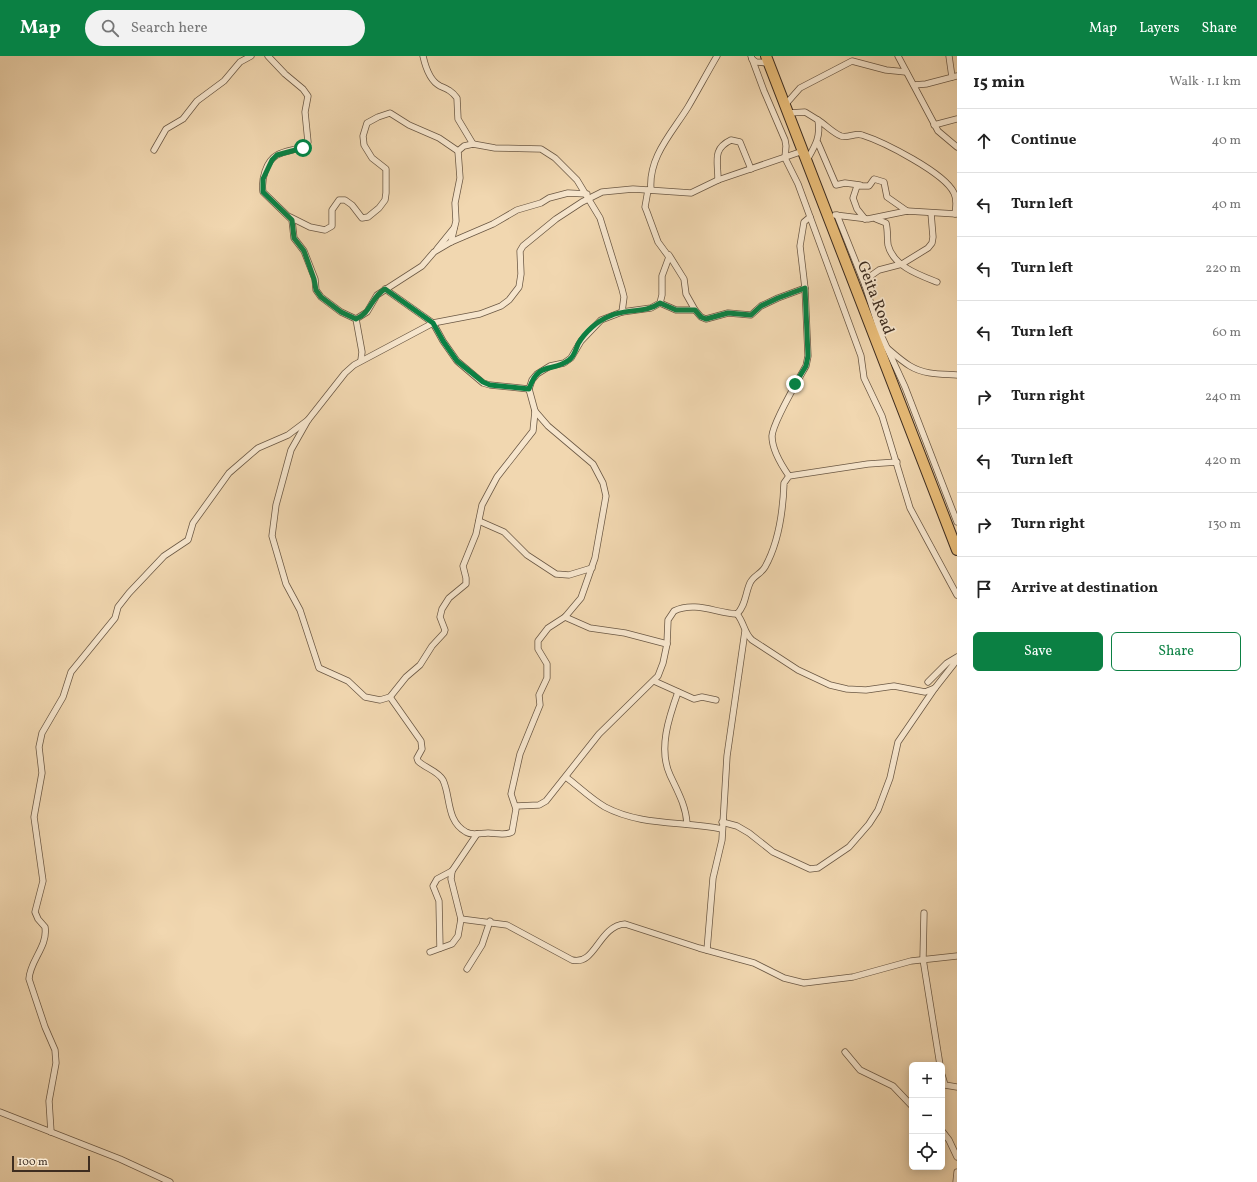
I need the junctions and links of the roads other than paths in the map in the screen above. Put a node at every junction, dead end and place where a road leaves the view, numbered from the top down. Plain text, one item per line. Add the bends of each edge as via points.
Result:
1 (251, 56) edge
2 (268, 56) edge
3 (423, 56) edge
4 (717, 56) edge
5 (898, 56) edge
6 (949, 56) edge
7 (751, 57) edge
8 (767, 60) edge
9 (906, 72) junction
10 (954, 77) edge
11 (914, 85) junction
12 (787, 109) junction
13 (957, 119) edge
14 (818, 120) junction
15 (934, 125) junction
16 (818, 142) junction
17 (473, 144) junction
18 (957, 147) edge
19 (154, 150) dead end
20 (458, 151) junction
21 (805, 155) junction
22 (785, 158) junction
23 (751, 169) junction
24 (718, 180) junction
25 (860, 185) junction
26 (650, 190) junction
27 (956, 193) edge
28 (588, 196) junction
29 (907, 211) junction
30 (931, 213) junction
31 (956, 214) edge
32 (832, 215) junction
33 (290, 217) junction
34 (810, 217) junction
35 (865, 219) junction
36 (876, 219) junction
37 (454, 227) junction
38 (451, 242) junction
39 (437, 250) junction
40 (669, 254) junction
41 (902, 264) junction
42 (937, 282) dead end
43 (865, 285) junction
44 (805, 288) junction
45 (385, 289) junction
46 (660, 303) junction
47 (695, 310) junction
48 (622, 312) junction
49 (356, 319) junction
50 (433, 323) junction
51 (886, 348) junction
52 (361, 360) junction
53 (957, 375) edge
54 (529, 389) junction
55 (535, 411) junction
56 (308, 420) junction
57 (897, 462) junction
58 (789, 476) junction
59 (479, 521) junction
60 (957, 522) edge
61 (957, 550) edge
62 (592, 568) junction
63 (957, 595) edge
64 (737, 614) junction
65 (565, 618) junction
66 (745, 631) junction
67 (667, 644) junction
68 (957, 659) edge
69 (654, 681) junction
70 (928, 682) dead end
71 (935, 688) junction
72 (678, 692) junction
73 (390, 697) junction
74 (716, 700) dead end
75 (566, 777) junction
76 (516, 806) junction
77 (722, 822) junction
78 (687, 824) junction
79 (722, 829) junction
80 (477, 834) junction
81 (452, 871) junction
82 (924, 913) dead end
83 (461, 920) junction
84 (490, 922) junction
85 (440, 948) junction
86 (708, 950) junction
87 (430, 952) dead end
88 (957, 956) edge
89 (923, 960) junction
90 (467, 969) dead end
91 (845, 1052) dead end
92 (940, 1062) edge
93 (945, 1085) edge
94 (957, 1087) edge
95 (909, 1103) edge
96 (0, 1112) edge
97 (51, 1132) junction
98 (944, 1134) edge
99 (957, 1157) edge
100 (957, 1172) edge
101 (170, 1182) edge
102 (956, 1182) edge

1 - 19 street via 240,62 224,81 197,101 183,119 166,129
2 - 33 street via 308,96 304,112 307,145 277,155 266,169 263,179 263,192 267,198
3 - 17 street via 433,80 450,90 457,98 458,118
4 - 26 street via 665,140 650,175
5 - 9 street
6 - 10 street
7 - 8 street
7 - 22 street via 785,140
8 - 12 highway, Geita Road
9 - 11 street
9 - 12 street via 886,70 852,61 800,88
10 - 11 street
11 - 15 street
12 - 14 street via 805,112
12 - 21 highway, Geita Road
13 - 15 street
14 - 16 street
14 - 27 street via 841,136 860,135 904,154 929,169
15 - 18 street via 941,135
16 - 21 street
16 - 25 street via 835,184
17 - 20 street
17 - 28 street via 495,148 545,150 568,170
20 - 33 street via 393,114 382,115 368,123 363,136 366,151 387,172 384,200 379,208 368,217 362,218 348,202 339,200 332,210 332,226 325,230
20 - 37 street via 460,178
21 - 22 street
21 - 32 highway, Geita Road
22 - 23 street
22 - 34 street
23 - 24 street
23 - 24 street via 740,142 731,140 717,150
24 - 26 street via 691,193
25 - 29 street via 870,186 874,179 883,181 887,197
25 - 35 street via 855,189 853,198
26 - 28 street via 608,190
26 - 40 street via 645,207 658,242
27 - 31 street
28 - 38 street via 568,193 549,198 517,210 493,224
28 - 48 street via 603,225 622,289
28 - 50 street via 523,246 520,251 519,287 509,300 480,314
29 - 30 street
29 - 36 street
30 - 31 street
30 - 41 street via 932,243 921,254
32 - 35 street
32 - 43 street
32 - 61 highway, Geita Road via 874,339
33 - 49 street via 294,238 304,251 316,290 328,303
34 - 44 street via 804,220 800,233
34 - 57 street via 861,356 864,378 882,416
35 - 36 street
36 - 41 street via 886,223 890,250
37 - 38 street
37 - 39 street
38 - 39 street
39 - 45 street via 422,266
40 - 46 street via 662,276
40 - 47 street via 684,279 686,294
41 - 42 street
41 - 43 street via 879,270
43 - 51 street
44 - 47 street via 761,306 751,315 728,313 706,319
44 - 58 street via 808,356 772,436
45 - 49 street via 377,295 367,312
45 - 50 street
46 - 47 street via 676,310
46 - 48 street via 651,308
48 - 54 street via 601,320 580,341 572,358 537,374
49 - 52 street
50 - 52 street
50 - 54 street via 457,361 483,382
51 - 53 street via 917,369
51 - 60 street via 907,393
52 - 56 street via 345,373
54 - 55 street
55 - 59 street via 533,431 497,477 482,506
55 - 62 street via 548,426 593,464 603,483 606,496
56 - 73 street via 291,450 281,486 272,523 274,547 286,584 300,610 319,668 348,681 365,697 380,700
56 - 97 street via 288,435 258,448 229,473 193,523 188,540 164,556 122,601 115,618 71,672 63,697 42,733 39,747 42,773 34,817 43,881 35,912 45,931 42,949 29,979 55,1050 56,1064 49,1101
57 - 58 street
57 - 63 street via 917,522
58 - 64 street via 784,483 777,539 764,568 750,582 746,600
59 - 62 street via 504,532 535,561 556,574 569,575
59 - 73 street via 463,566 466,584 449,598 441,613 444,633 420,665 406,677
62 - 65 street via 581,598
64 - 66 street
64 - 67 street via 705,608 674,611 668,620
65 - 67 street via 590,628 624,633
65 - 76 street via 548,628 538,641 538,649 547,664 547,678 539,695 540,705 520,754 511,794
66 - 71 street via 752,640 798,670 837,687 866,690 894,686 923,692
66 - 77 street via 727,756
67 - 69 street via 663,663
68 - 70 street via 947,663
68 - 71 street
69 - 72 street
69 - 75 street via 616,716
71 - 77 street via 898,742 890,778 878,810 869,824 849,847 818,868 810,869 781,856 750,833
72 - 74 street via 694,699 702,697
72 - 78 street via 666,731 666,751 670,775 685,808
73 - 80 street via 421,741 422,749 417,758 418,762 443,780 454,819 466,832
75 - 76 street via 546,801 539,805
75 - 78 street via 593,799 620,814 660,823
76 - 80 street via 512,832
77 - 79 street
78 - 79 street
79 - 86 street via 713,878
80 - 81 street
81 - 83 street via 451,878
81 - 85 street via 437,879 433,886 439,901
82 - 89 street
83 - 84 street
83 - 85 street via 455,941
84 - 86 street via 507,925 572,960 579,961 586,959 606,933 621,924
84 - 90 street via 482,945
85 - 87 street
86 - 89 street via 754,963 784,978 804,983 853,978 911,961
88 - 89 street
89 - 92 street
91 - 95 street via 860,1070 893,1086
93 - 94 street
96 - 97 street
97 - 101 street
98 - 99 street
100 - 102 street

